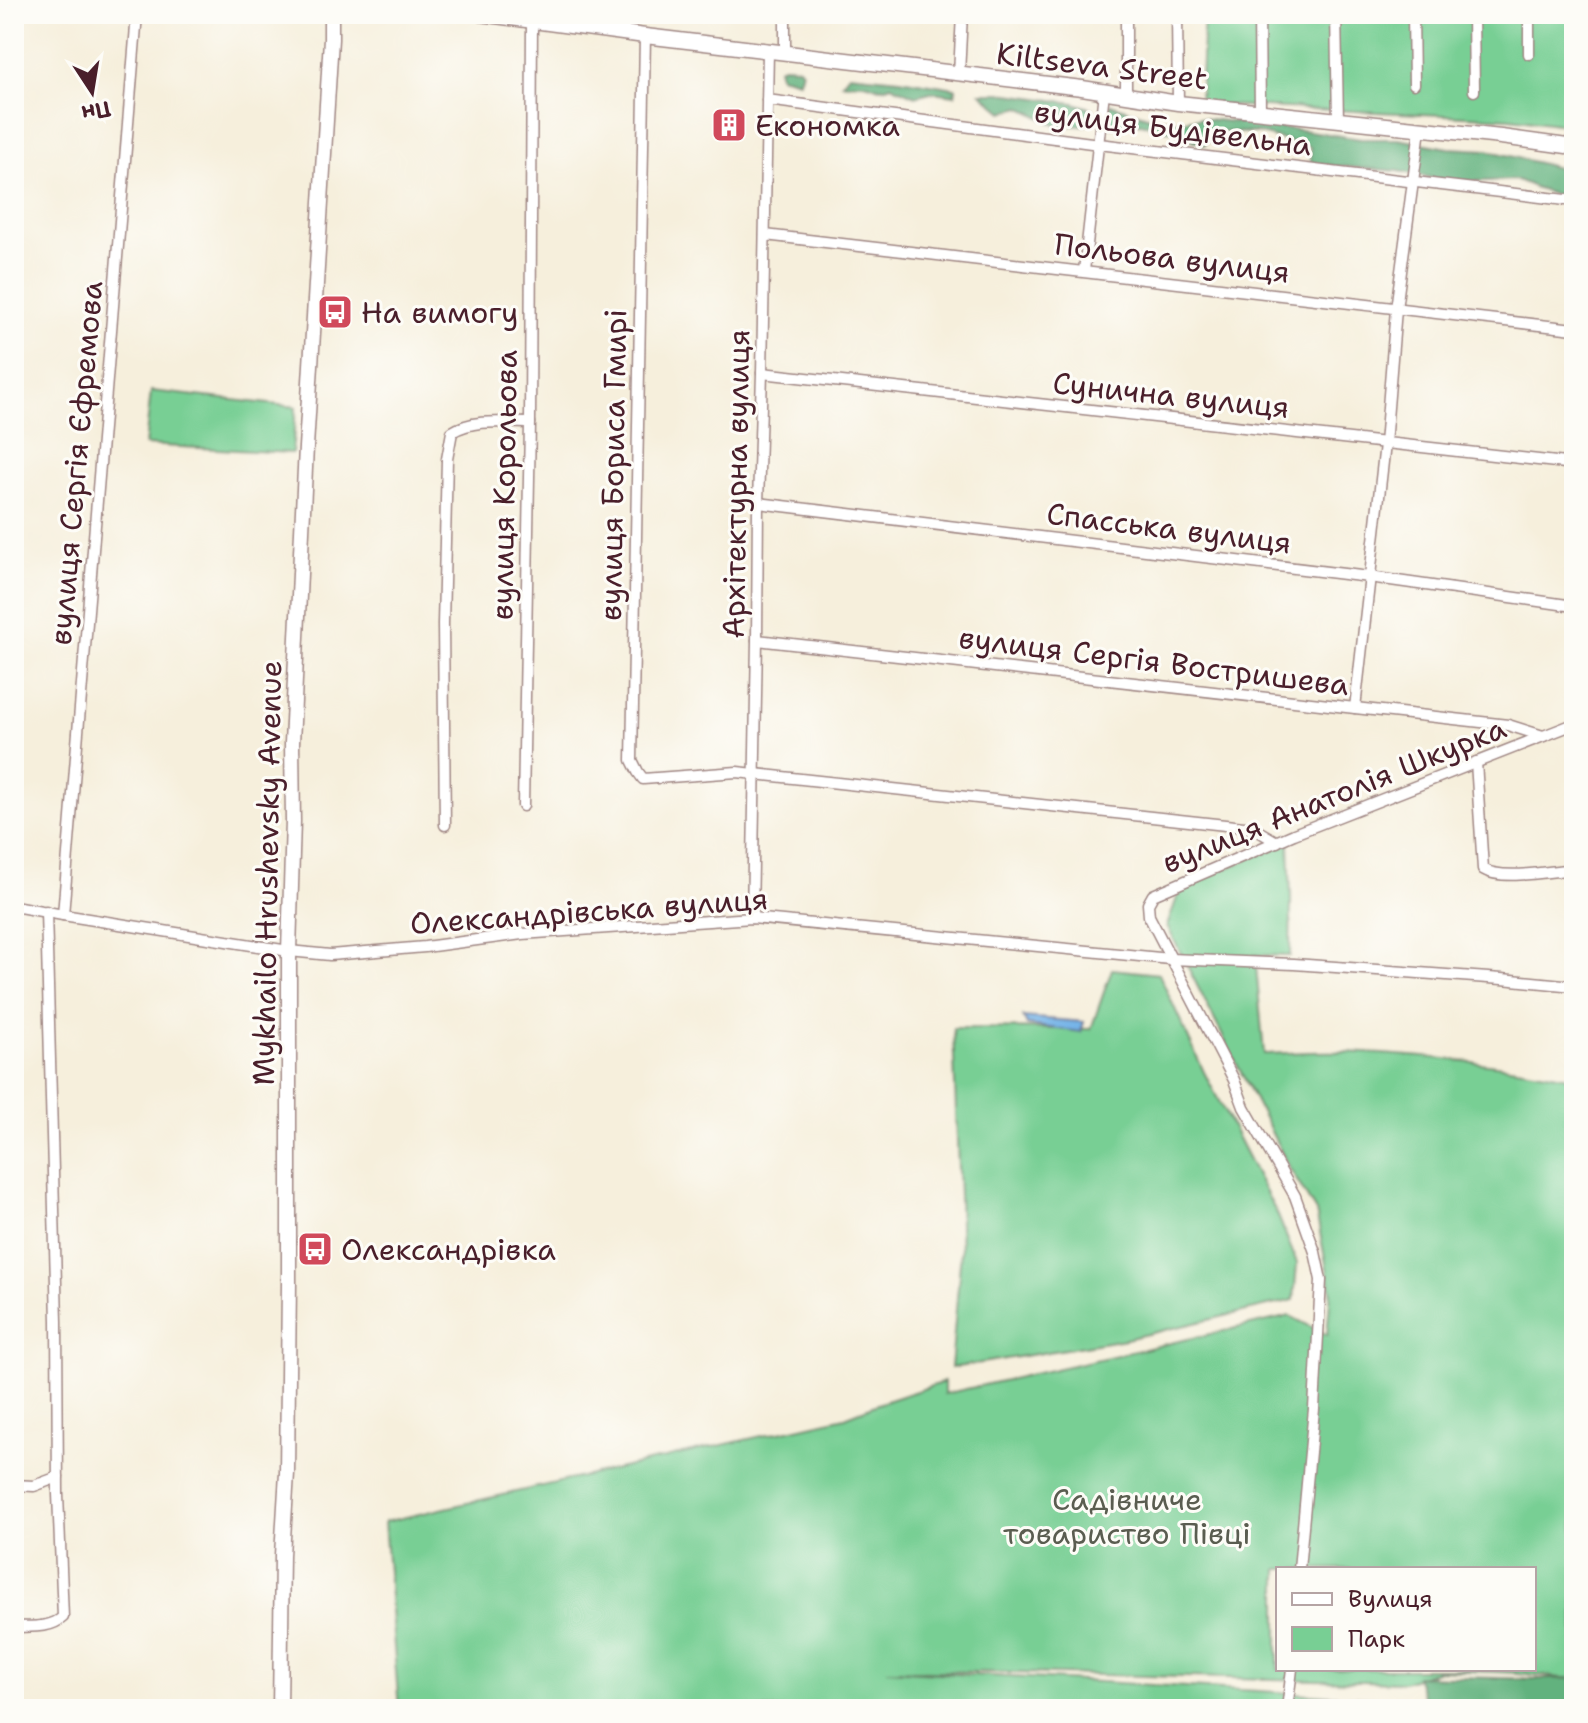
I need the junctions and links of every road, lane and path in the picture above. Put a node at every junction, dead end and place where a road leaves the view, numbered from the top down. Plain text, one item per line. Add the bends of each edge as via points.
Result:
1 (137, 14) edge
2 (333, 14) edge
3 (480, 14) edge
4 (615, 14) edge
5 (785, 14) edge
6 (962, 14) edge
7 (1126, 14) edge
8 (1177, 14) edge
9 (1259, 14) edge
10 (1336, 14) edge
11 (1413, 14) edge
12 (1473, 14) edge
13 (1529, 14) edge
14 (508, 16) edge
15 (532, 21) junction
16 (611, 31) junction
17 (645, 36) junction
18 (768, 51) junction
19 (785, 52) junction
20 (1529, 54) dead end
21 (959, 74) junction
22 (1414, 84) dead end
23 (1474, 91) dead end
24 (1104, 92) junction
25 (1126, 96) junction
26 (767, 100) junction
27 (1178, 103) junction
28 (1260, 111) junction
29 (1338, 121) junction
30 (1420, 129) junction
31 (1099, 144) junction
32 (1574, 147) edge
33 (1413, 181) junction
34 (1574, 201) edge
35 (765, 235) junction
36 (1084, 271) junction
37 (1396, 309) junction
38 (1574, 329) edge
39 (762, 373) junction
40 (530, 423) junction
41 (1385, 444) junction
42 (1574, 464) edge
43 (758, 503) junction
44 (1369, 577) junction
45 (1574, 606) edge
46 (757, 640) junction
47 (1355, 708) junction
48 (1574, 724) edge
49 (1543, 736) junction
50 (1476, 762) junction
51 (755, 775) junction
52 (523, 806) dead end
53 (445, 825) dead end
54 (1277, 842) junction
55 (1574, 869) edge
56 (14, 906) edge
57 (46, 911) junction
58 (63, 915) junction
59 (752, 918) junction
60 (289, 951) junction
61 (1170, 959) junction
62 (1574, 986) edge
63 (58, 1477) junction
64 (14, 1485) edge
65 (1299, 1567) edge
66 (14, 1627) edge
67 (1292, 1671) edge
68 (280, 1709) edge
69 (1287, 1709) edge

1 - 58 street, вулиця Сергія Єфремова
2 - 60 street, Mykhailo Hrushevsky Avenue via 292,743
3 - 14 street, Kiltseva Street
4 - 16 street
5 - 19 street
6 - 21 street
7 - 25 street
8 - 27 street
9 - 28 street
10 - 29 street
11 - 22 street
12 - 23 street
13 - 20 street
14 - 15 street, Kiltseva Street
15 - 16 street, Kiltseva Street
15 - 40 street, вулиця Корольова
16 - 17 street, Kiltseva Street
17 - 18 street, Kiltseva Street
17 - 51 street, вулиця Бориса Гмирі via 632,760 643,779
18 - 19 street, Kiltseva Street
18 - 26 street, Архітектурна вулиця
19 - 21 street, Kiltseva Street
21 - 24 street, Kiltseva Street
24 - 25 street, Kiltseva Street
24 - 31 street
25 - 27 street, Kiltseva Street
26 - 31 street, вулиця Будівельна
26 - 35 street, Архітектурна вулиця
27 - 28 street, Kiltseva Street
28 - 29 street, Kiltseva Street
29 - 30 street, Kiltseva Street
30 - 32 street, Kiltseva Street
30 - 33 street
31 - 33 street, вулиця Будівельна
31 - 36 street
33 - 34 street, вулиця Будівельна
33 - 37 street
35 - 36 street, Польова вулиця
35 - 39 street, Архітектурна вулиця
36 - 37 street, Польова вулиця
37 - 38 street, Польова вулиця
37 - 41 street
39 - 41 street, Сунична вулиця
39 - 43 street, Архітектурна вулиця
40 - 52 street, вулиця Корольова
40 - 53 street via 473,423 452,432 450,440 443,624
41 - 42 street, Сунична вулиця
41 - 44 street
43 - 44 street, Спасська вулиця
43 - 46 street, Архітектурна вулиця
44 - 45 street, Спасська вулиця
44 - 47 street
46 - 47 street, вулиця Сергія Востришева
46 - 51 street, Архітектурна вулиця
47 - 49 street, вулиця Сергія Востришева via 1508,725
48 - 49 street, вулиця Анатолія Шкурка
49 - 50 street, вулиця Анатолія Шкурка
50 - 54 street, вулиця Анатолія Шкурка
50 - 55 street via 1483,869 1512,874
51 - 54 street via 1253,828
51 - 59 street, Архітектурна вулиця
54 - 61 street, вулиця Анатолія Шкурка via 1153,895 1149,916
56 - 57 street, Олександрівська вулиця
57 - 58 street, Олександрівська вулиця
57 - 63 street
58 - 60 street, Олександрівська вулиця
59 - 60 street, Олександрівська вулиця via 522,934 330,955
59 - 61 street, Олександрівська вулиця
60 - 68 street, Mykhailo Hrushevsky Avenue via 287,1473
61 - 62 street, Олександрівська вулиця
61 - 65 street, вулиця Анатолія Шкурка via 1295,1196 1321,1280
63 - 64 street via 34,1486
63 - 66 street via 63,1617 49,1625
67 - 69 street

